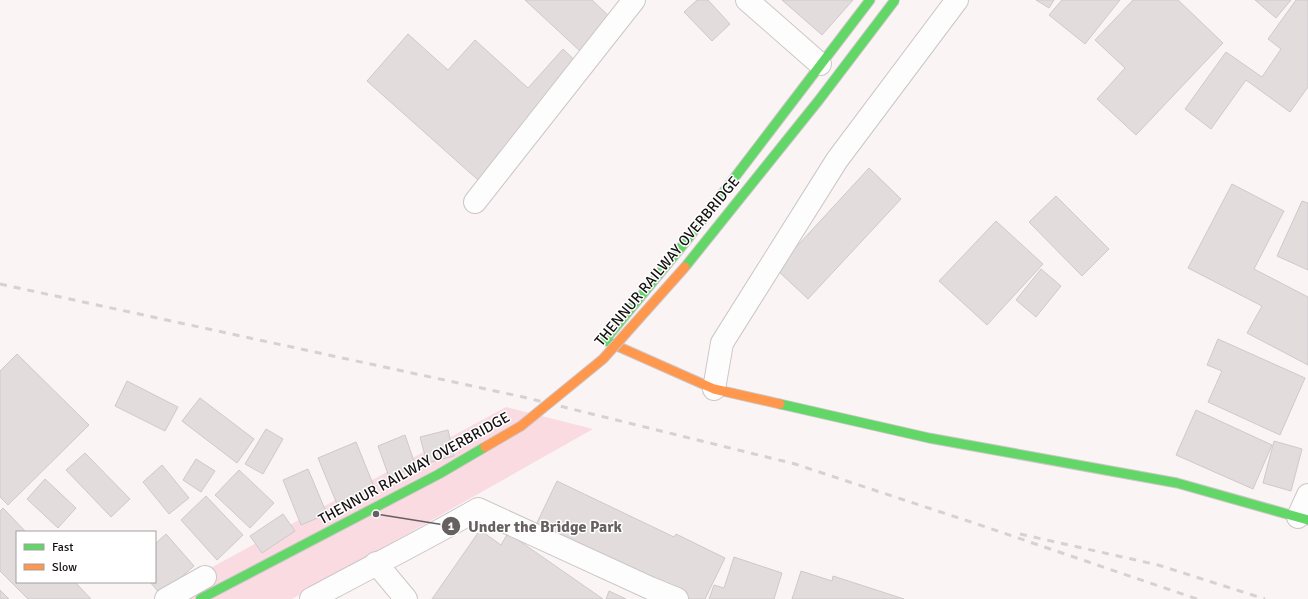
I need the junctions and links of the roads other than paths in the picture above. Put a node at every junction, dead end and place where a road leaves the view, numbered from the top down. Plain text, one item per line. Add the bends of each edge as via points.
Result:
1 (634, 0) edge
2 (747, 0) edge
3 (870, 0) edge
4 (895, 0) edge
5 (957, 0) edge
6 (820, 64) junction
7 (475, 202) dead end
8 (714, 389) junction
9 (1308, 495) edge
10 (1303, 518) edge
11 (376, 563) junction
12 (205, 577) dead end
13 (166, 599) edge
14 (200, 599) edge
15 (311, 599) edge
16 (406, 599) edge
17 (677, 599) edge

1 - 7 street
2 - 6 street
3 - 6 street
4 - 14 street, THENNUR RAILWAY OVERBRIDGE, bridge via 689,263 603,359 521,426 439,474
5 - 8 street via 836,160 722,343
6 - 8 street via 687,240 606,340
8 - 10 street via 929,438 1177,484
9 - 10 street
11 - 15 street
11 - 16 street
11 - 17 street via 478,509
12 - 13 street

